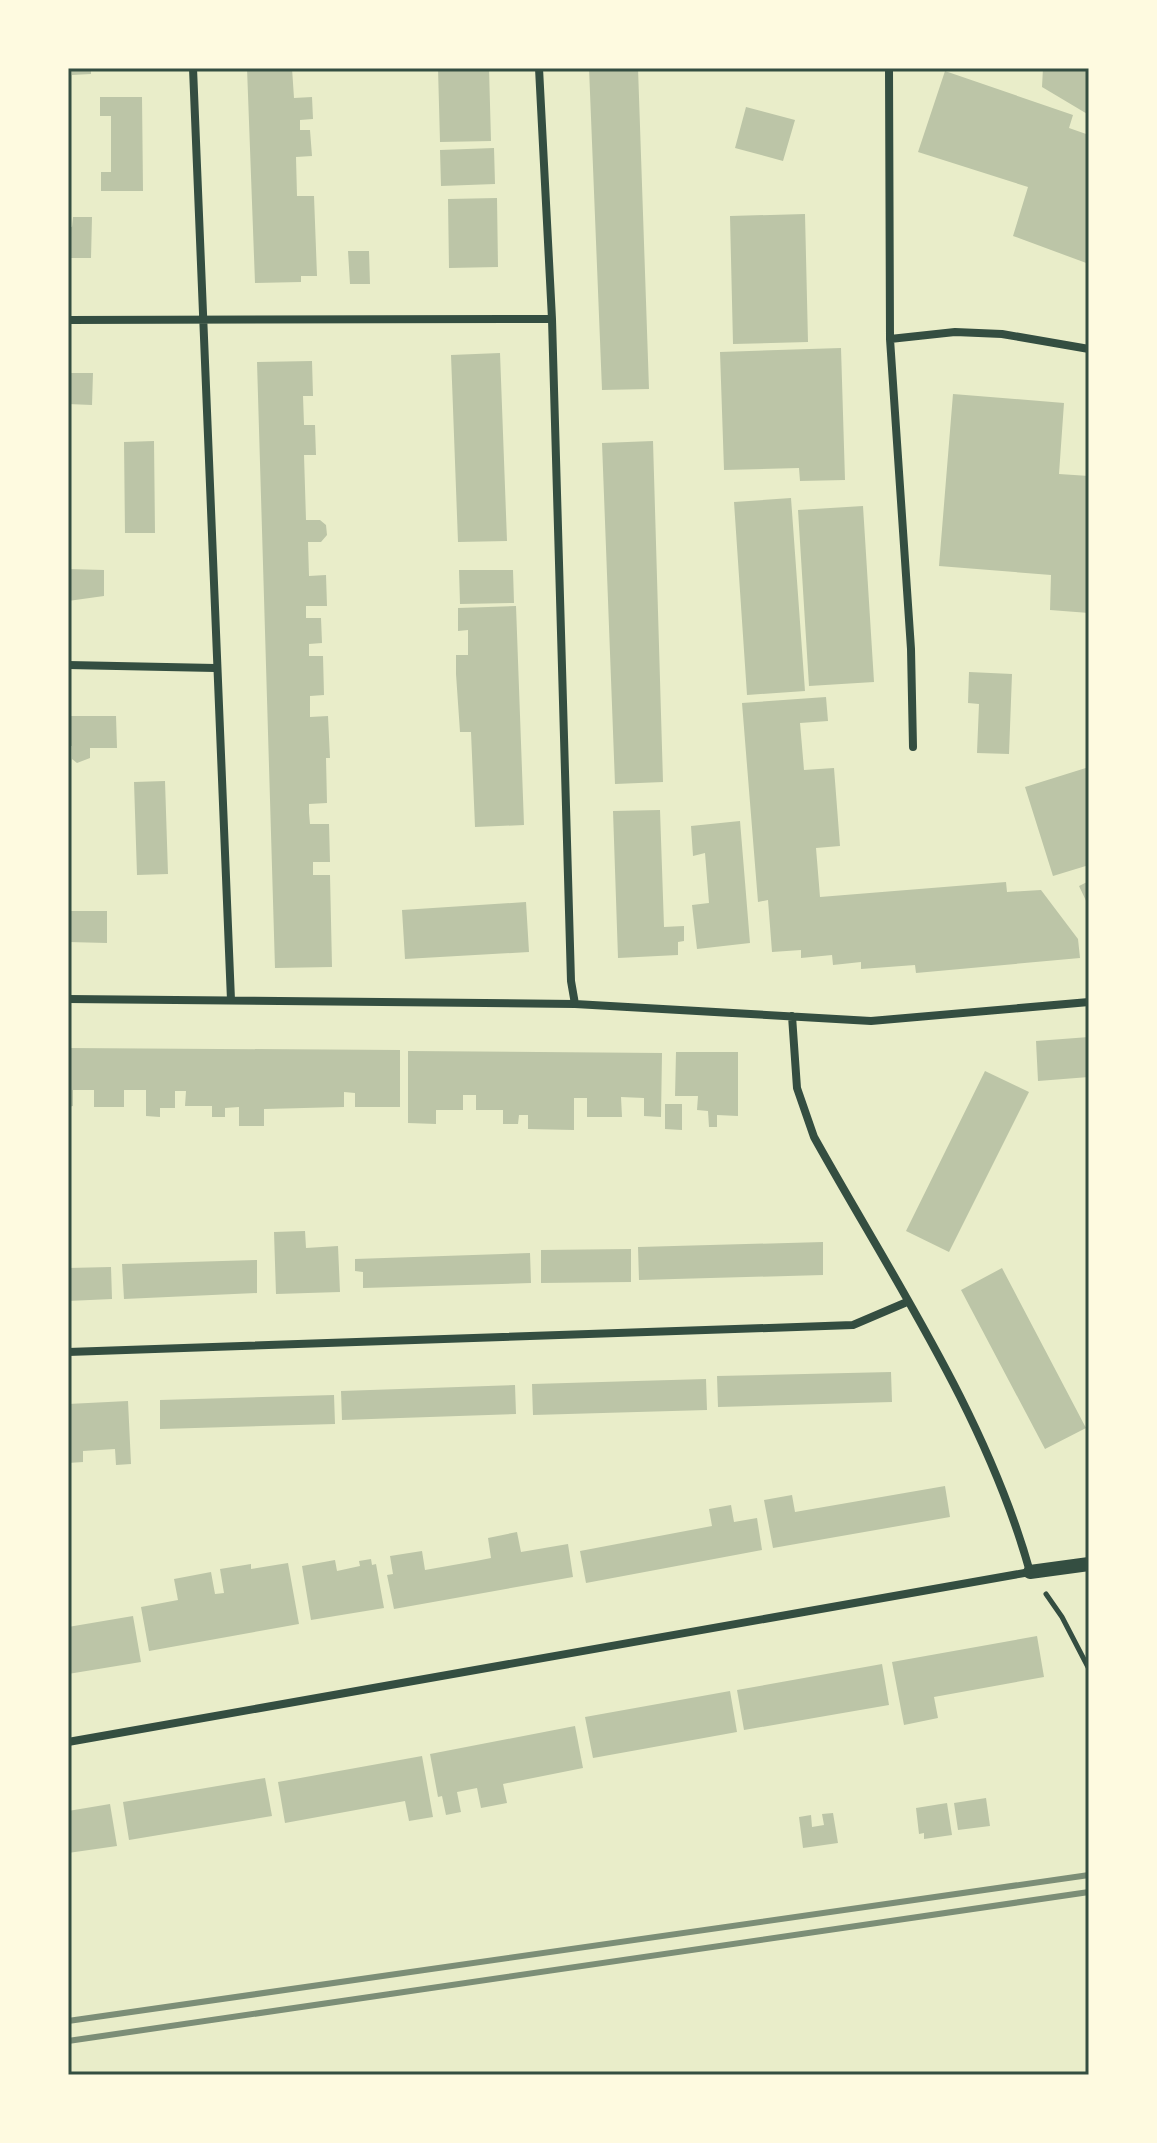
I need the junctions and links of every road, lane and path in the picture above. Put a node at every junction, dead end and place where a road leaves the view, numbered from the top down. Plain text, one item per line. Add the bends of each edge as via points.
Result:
1 (193, 68) edge
2 (539, 68) edge
3 (889, 68) edge
4 (552, 319) junction
5 (68, 320) edge
6 (205, 322) junction
7 (890, 339) junction
8 (1089, 349) edge
9 (68, 665) edge
10 (215, 668) junction
11 (913, 747) dead end
12 (68, 999) edge
13 (231, 1000) junction
14 (1089, 1002) edge
15 (575, 1004) junction
16 (792, 1016) junction
17 (907, 1302) junction
18 (68, 1352) edge
19 (1089, 1564) edge
20 (1030, 1572) junction
21 (1089, 1669) edge
22 (68, 1742) edge

1 - 6 street
2 - 4 street
3 - 7 street
4 - 6 street
4 - 15 street
5 - 6 street
6 - 10 street
7 - 8 street via 955,332 1002,334
7 - 11 street
9 - 10 street
10 - 13 street
12 - 13 street
13 - 15 street
14 - 16 street via 871,1021
15 - 16 street
16 - 17 street via 797,1088 814,1137
17 - 18 street via 853,1325
17 - 20 street via 975,1426
19 - 20 street
20 - 21 path
20 - 22 street

